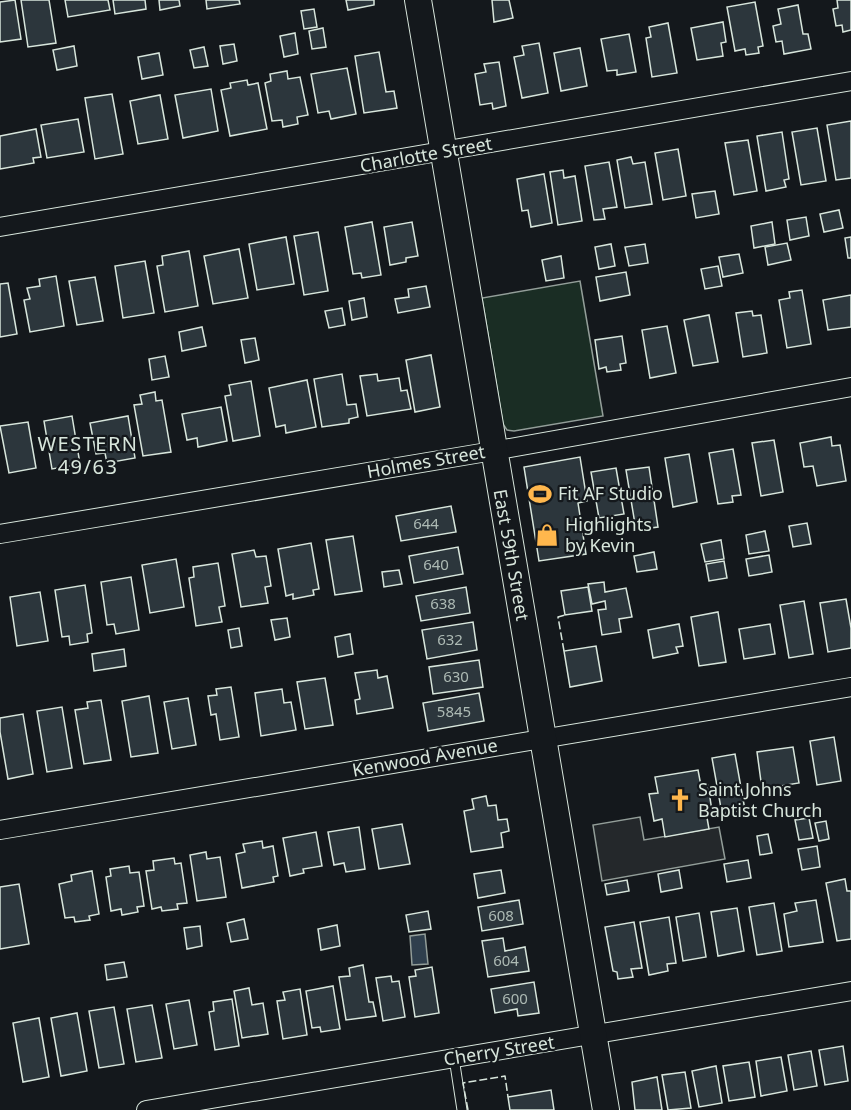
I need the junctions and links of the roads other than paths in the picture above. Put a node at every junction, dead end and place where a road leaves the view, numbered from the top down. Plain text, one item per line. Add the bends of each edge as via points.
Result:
1 (418, 0) edge
2 (851, 81) edge
3 (444, 151) junction
4 (0, 227) edge
5 (851, 387) edge
6 (493, 451) junction
7 (0, 534) edge
8 (851, 687) edge
9 (542, 738) junction
10 (0, 830) edge
11 (851, 991) edge
12 (593, 1035) junction
13 (454, 1058) junction
14 (146, 1110) edge
15 (462, 1110) edge
16 (606, 1110) edge

1 - 3 street, East 59th Street
2 - 3 street, Charlotte Street
3 - 4 street, Charlotte Street
3 - 6 street, East 59th Street
5 - 6 street, Holmes Street
6 - 7 street, Holmes Street
6 - 9 street, East 59th Street
8 - 9 street, Kenwood Avenue
9 - 10 street, Kenwood Avenue
9 - 12 street, East 59th Street
11 - 12 street, Cherry Street
12 - 13 street, Cherry Street
12 - 16 street, East 59th Street
13 - 14 street, Cherry Street
13 - 15 lane

